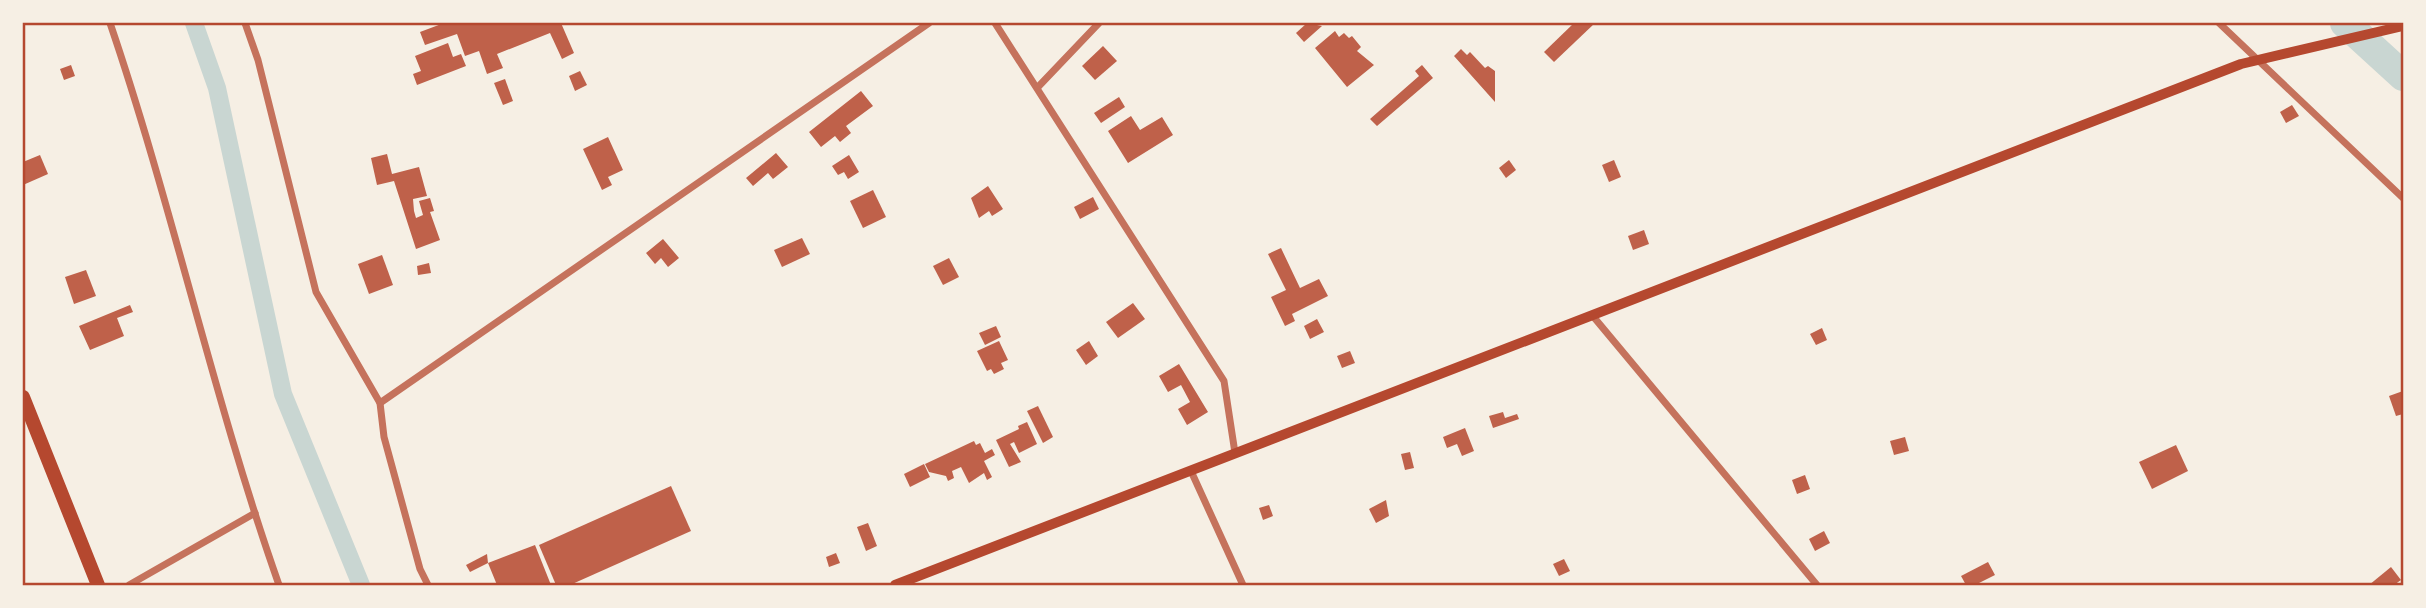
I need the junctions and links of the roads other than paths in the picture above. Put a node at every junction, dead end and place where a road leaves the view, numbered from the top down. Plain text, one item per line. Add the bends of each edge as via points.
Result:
1 (110, 23) edge
2 (245, 23) edge
3 (929, 23) edge
4 (995, 23) edge
5 (1099, 23) edge
6 (2219, 23) edge
7 (2403, 26) edge
8 (2257, 58) junction
9 (1038, 87) junction
10 (2403, 198) edge
11 (1592, 316) junction
12 (23, 397) edge
13 (380, 403) junction
14 (1236, 453) junction
15 (1191, 471) junction
16 (255, 513) junction
17 (98, 585) edge
18 (129, 585) edge
19 (279, 585) edge
20 (428, 585) edge
21 (895, 585) edge
22 (1243, 585) edge
23 (1817, 585) edge

1 - 16 street via 141,114
2 - 13 street via 316,292
3 - 13 street
4 - 9 street
5 - 9 street
6 - 8 street
7 - 8 main road
8 - 10 street
8 - 11 main road
9 - 14 street via 1224,381
11 - 14 main road
11 - 23 street
12 - 17 highway
13 - 20 street via 384,437
14 - 15 main road
15 - 21 main road
15 - 22 street
16 - 18 street
16 - 19 street

